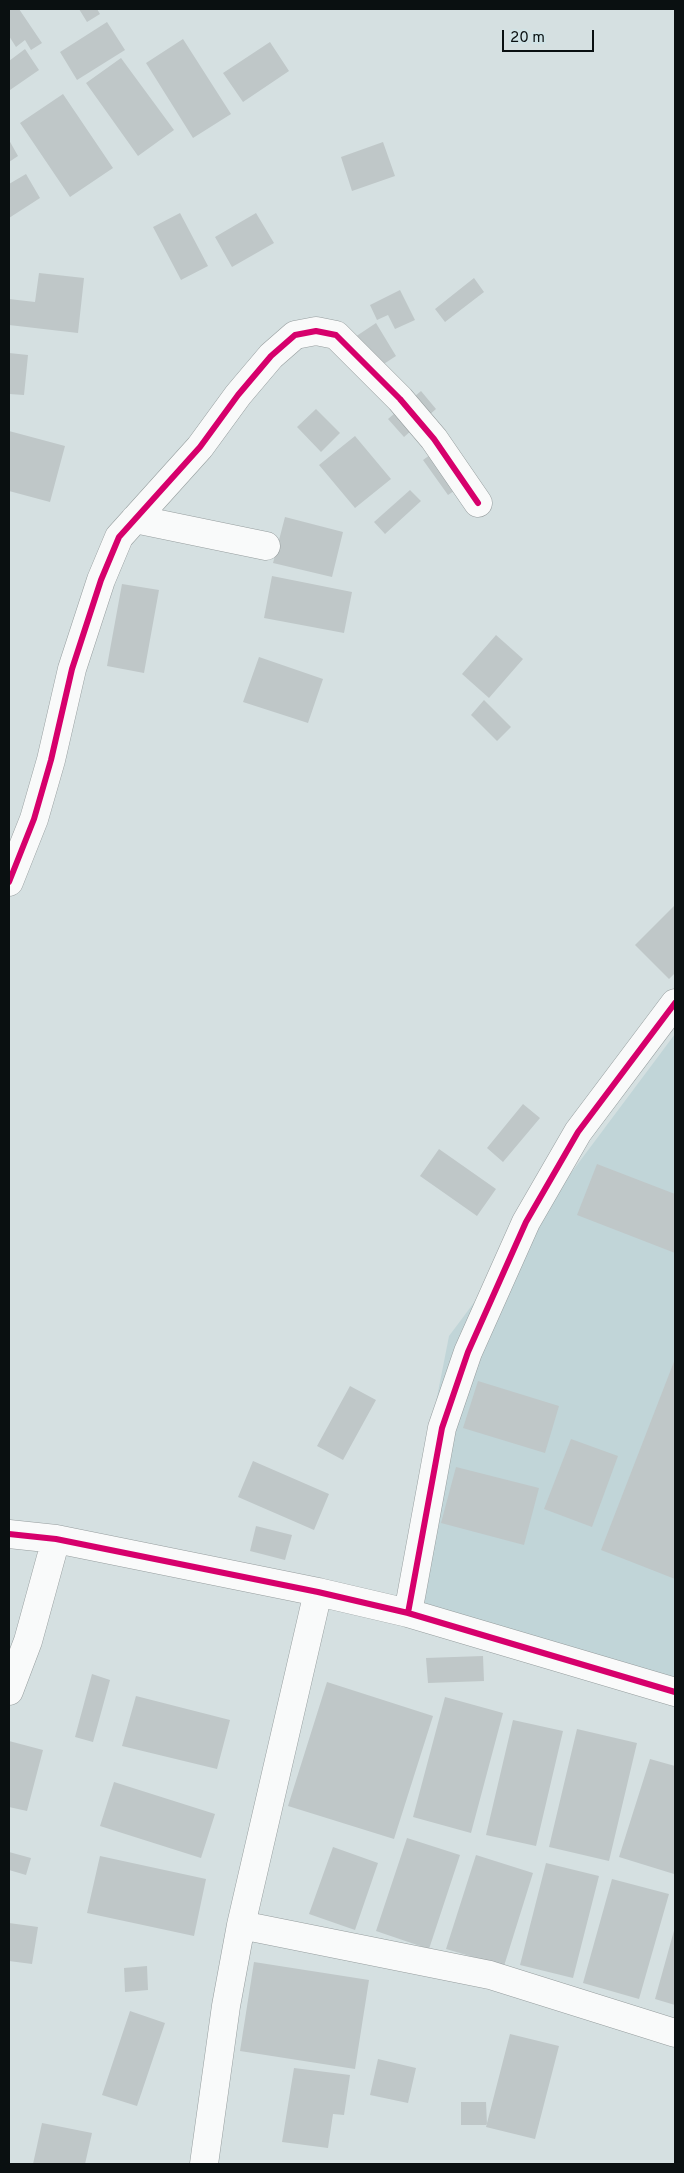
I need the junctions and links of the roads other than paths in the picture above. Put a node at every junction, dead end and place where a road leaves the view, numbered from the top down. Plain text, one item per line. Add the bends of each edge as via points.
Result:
1 (478, 502) dead end
2 (135, 518) junction
3 (266, 546) dead end
4 (9, 882) edge
5 (675, 1003) edge
6 (9, 1534) edge
7 (56, 1540) junction
8 (318, 1592) junction
9 (408, 1613) junction
10 (9, 1691) edge
11 (675, 1692) edge
12 (241, 1925) junction
13 (675, 2033) edge
14 (204, 2164) edge

1 - 2 street via 434,439 400,399 336,335 316,331 295,336 271,356 200,447
2 - 3 street
2 - 4 street via 119,537 101,580 72,669 34,820
5 - 9 street via 578,1132 526,1222 468,1352 442,1428
6 - 7 street
7 - 8 street
7 - 10 street via 28,1641
8 - 9 street
8 - 12 street
9 - 11 street
12 - 13 street via 490,1975
12 - 14 street

